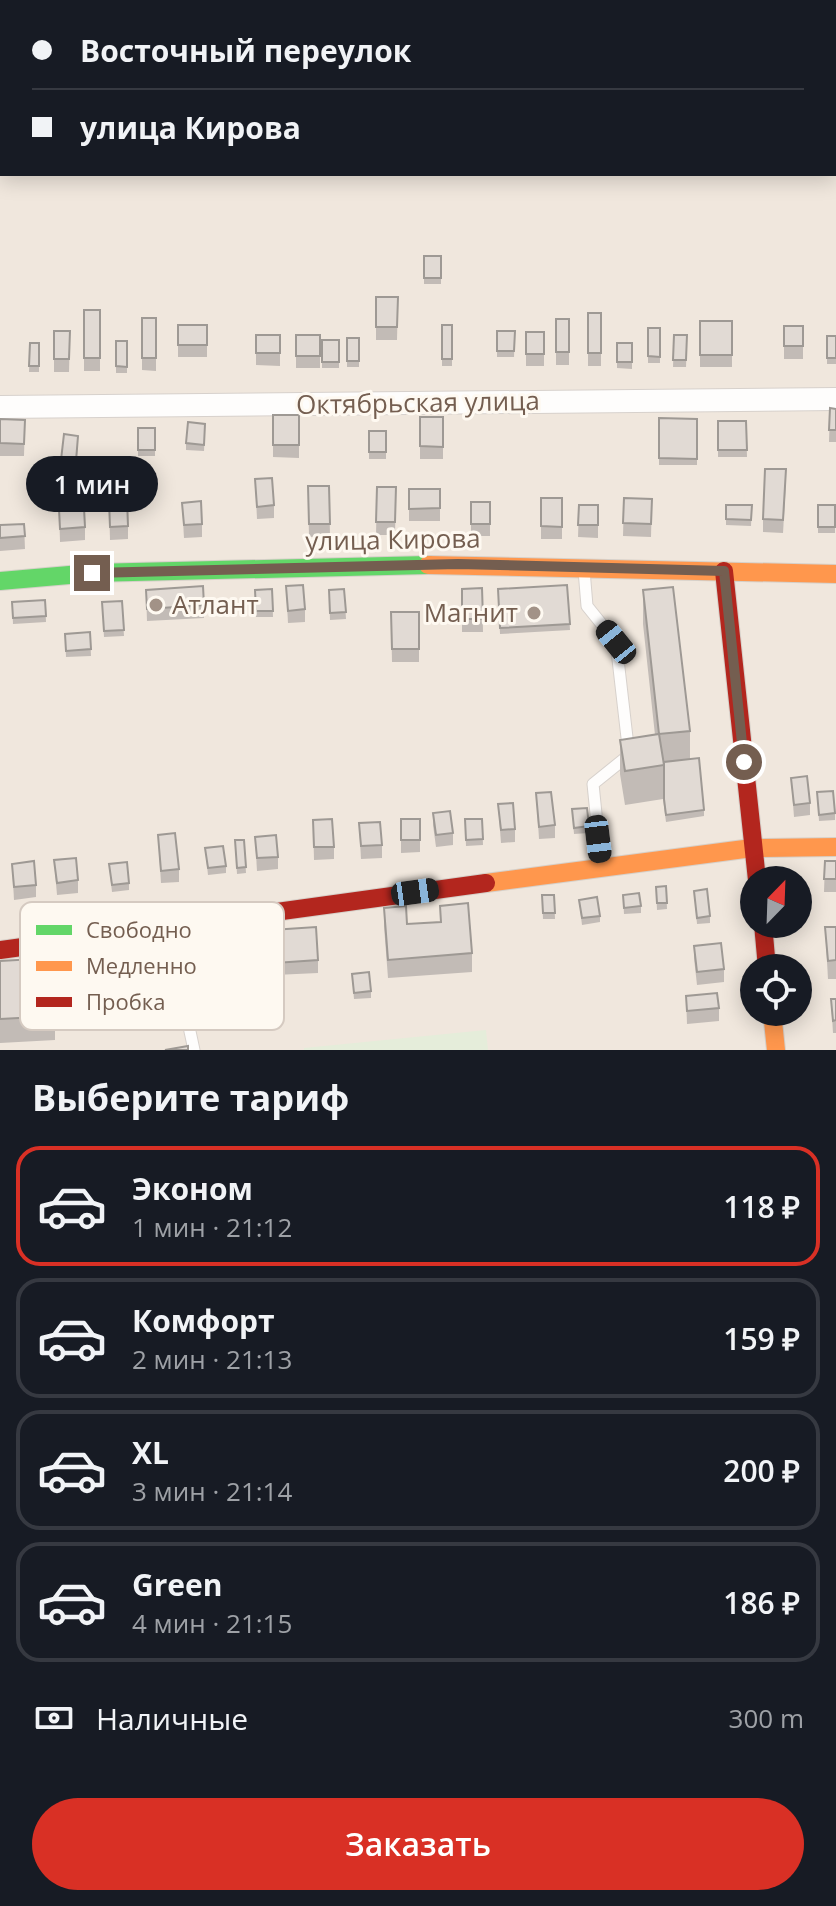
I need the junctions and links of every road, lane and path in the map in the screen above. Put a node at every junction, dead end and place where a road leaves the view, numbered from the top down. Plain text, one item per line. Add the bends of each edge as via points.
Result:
1 (836, 399) edge
2 (0, 407) edge
3 (584, 567) junction
4 (724, 571) junction
5 (836, 574) edge
6 (0, 581) edge
7 (836, 847) edge
8 (752, 848) junction
9 (755, 866) edge
10 (602, 868) junction
11 (284, 910) edge
12 (20, 947) edge
13 (0, 950) edge
14 (773, 1026) edge
15 (190, 1030) edge
16 (194, 1050) edge
17 (776, 1050) edge

1 - 2 street, Октябрьская улица
3 - 4 street, улица Кирова
3 - 6 street, улица Кирова via 458,564 92,573
3 - 10 lane via 587,606 616,642 629,755 593,784
4 - 5 street, улица Кирова
4 - 8 street
7 - 8 street
8 - 9 street
8 - 10 street
10 - 11 street
12 - 13 street
14 - 17 street
15 - 16 lane

